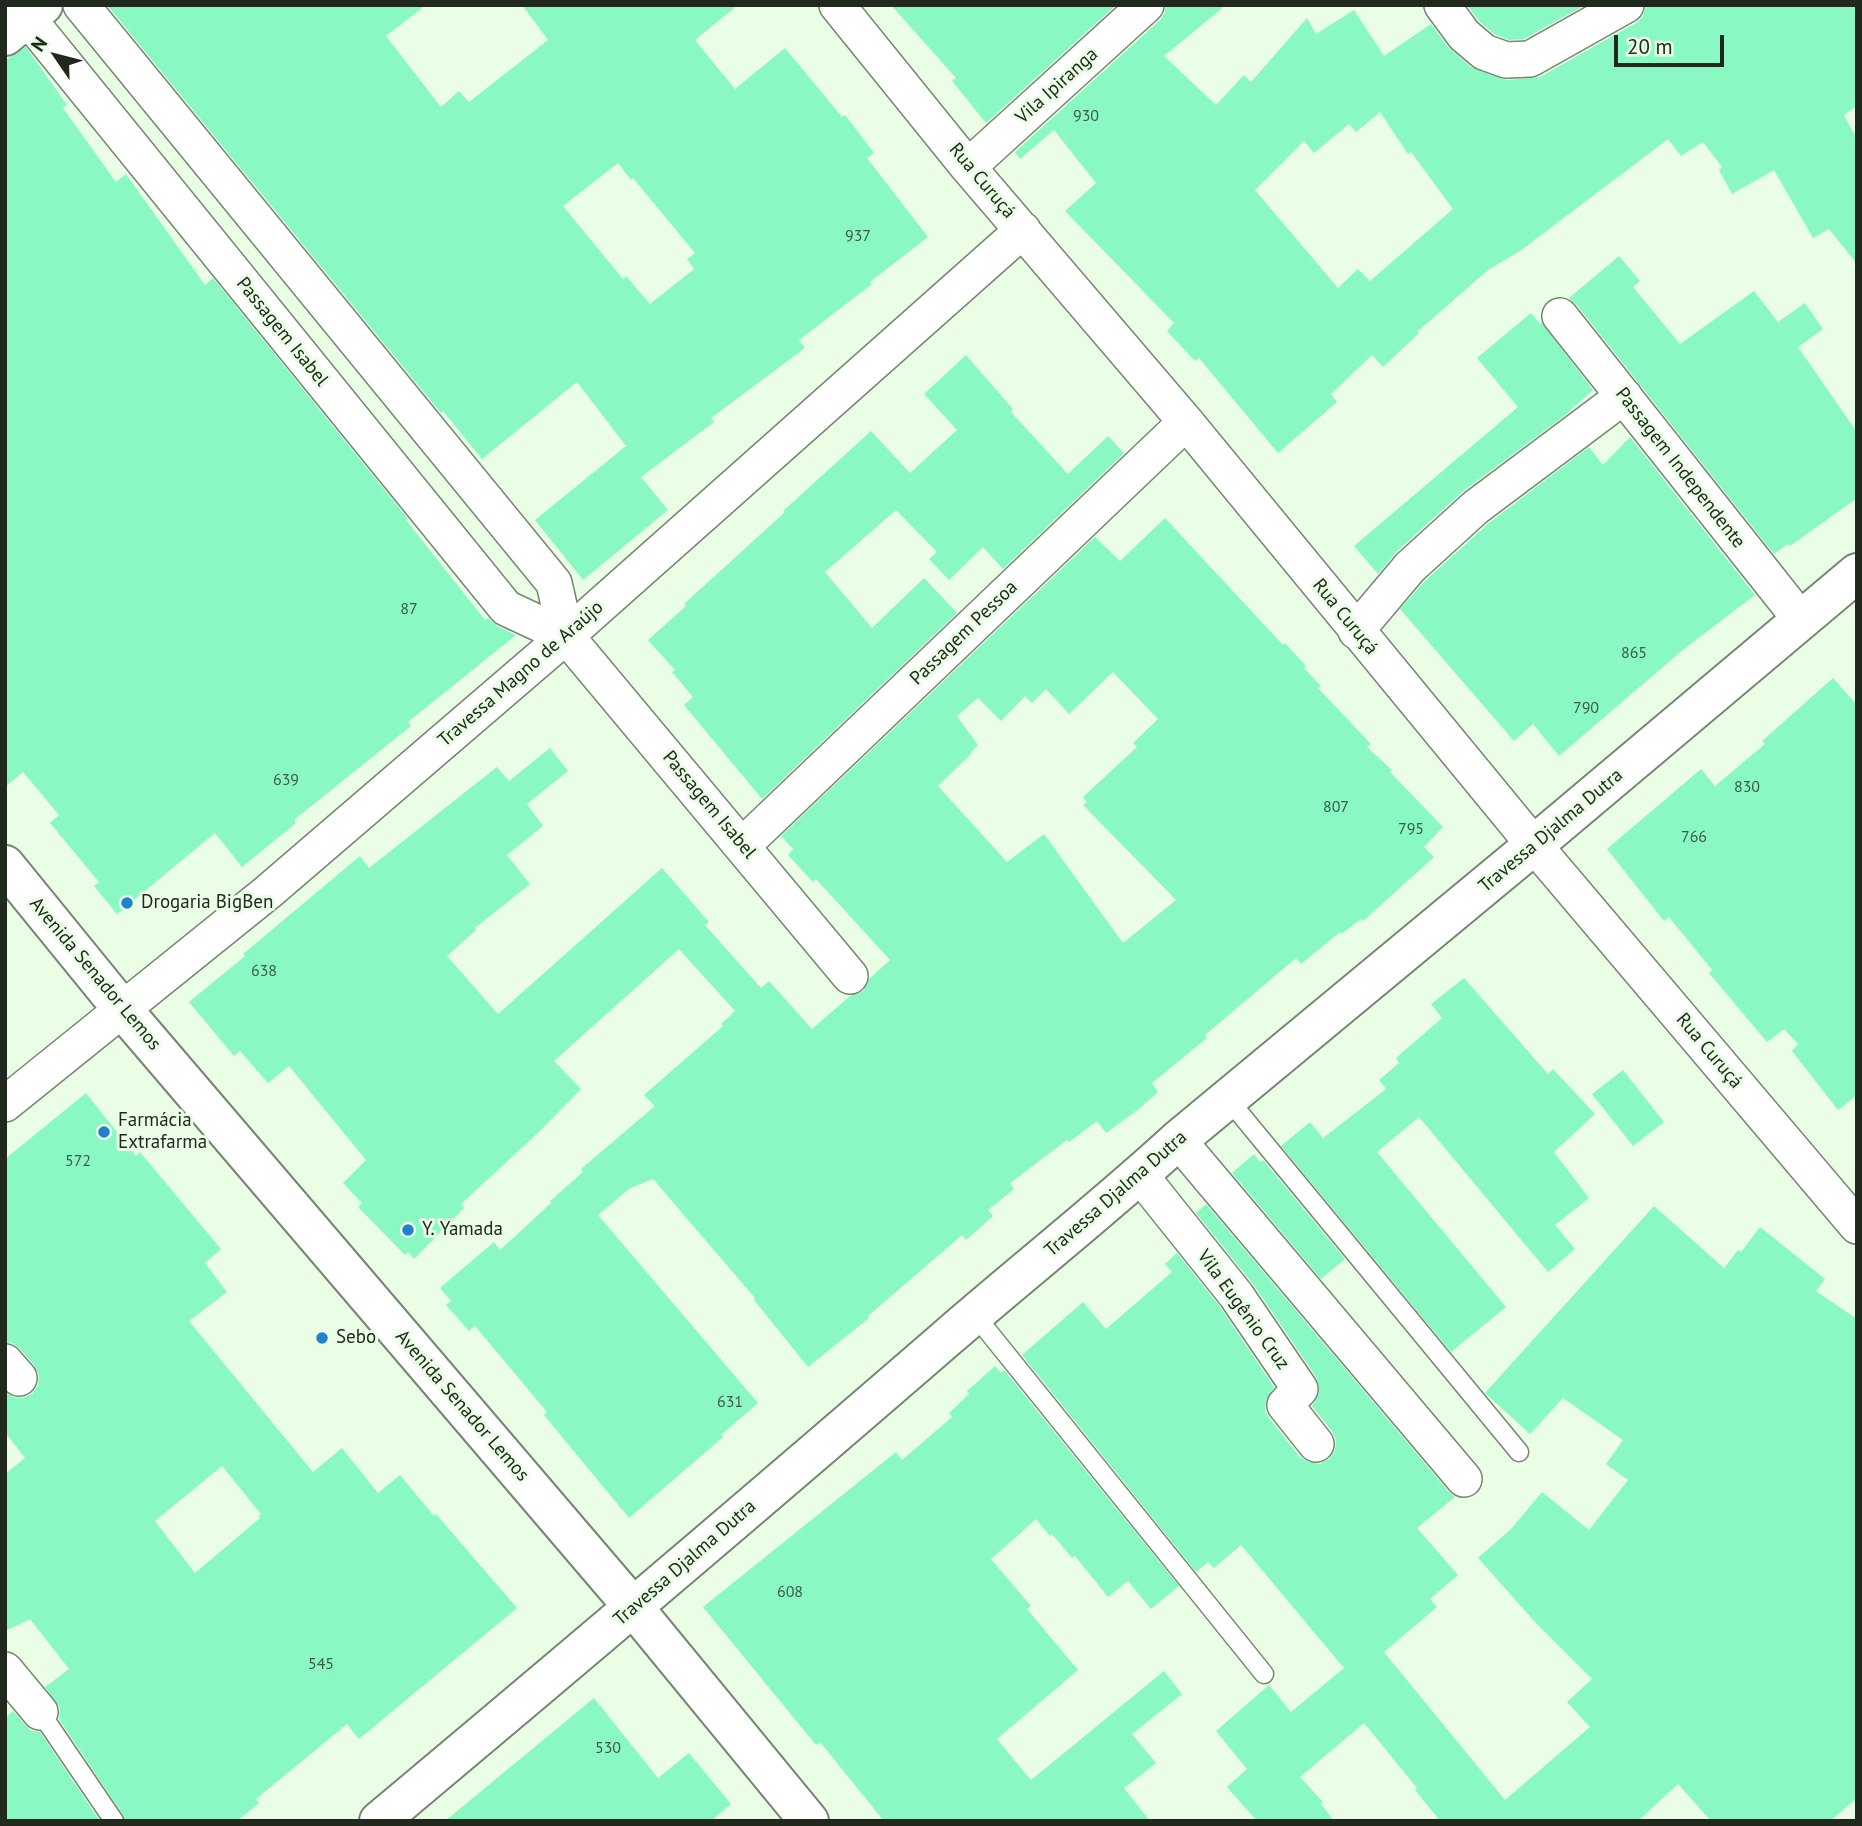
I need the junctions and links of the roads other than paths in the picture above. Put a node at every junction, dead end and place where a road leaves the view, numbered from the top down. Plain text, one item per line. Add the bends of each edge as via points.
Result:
1 (81, 5) edge
2 (836, 5) edge
3 (1146, 5) edge
4 (1442, 5) edge
5 (1626, 5) edge
6 (23, 16) edge
7 (968, 167) junction
8 (1023, 230) junction
9 (1560, 316) dead end
10 (1624, 396) junction
11 (1186, 422) junction
12 (1857, 573) edge
13 (1801, 620) junction
14 (1356, 631) junction
15 (566, 636) junction
16 (743, 845) junction
17 (1534, 845) junction
18 (5, 865) edge
19 (850, 975) dead end
20 (123, 1010) junction
21 (1228, 1099) junction
22 (5, 1104) edge
23 (1178, 1140) junction
24 (1140, 1175) junction
25 (1857, 1226) edge
26 (974, 1314) junction
27 (1316, 1444) dead end
28 (1519, 1452) dead end
29 (1464, 1479) dead end
30 (635, 1608) junction
31 (5, 1670) edge
32 (1264, 1674) dead end
33 (40, 1712) joint
34 (114, 1821) edge
35 (379, 1821) edge
36 (809, 1821) edge

1 - 15 street, Passagem Isabel via 554,583
2 - 7 street, Rua Curuçá
3 - 7 street, Vila Ipiranga
4 - 5 street via 1464,35 1484,52 1506,60 1530,58
6 - 15 street, Passagem Isabel via 506,608
7 - 8 street, Rua Curuçá
8 - 11 street, Rua Curuçá
8 - 15 street, Travessa Magno de Araújo
9 - 10 street, Passagem Independente
10 - 13 street, Passagem Independente
10 - 14 street via 1476,507 1410,567
11 - 14 street, Rua Curuçá
11 - 16 street, Passagem Pessoa
12 - 13 street, Travessa Djalma Dutra
13 - 17 street, Travessa Djalma Dutra
14 - 17 street, Rua Curuçá
15 - 16 street, Passagem Isabel
15 - 20 street, Travessa Magno de Araújo
16 - 19 street, Passagem Isabel
17 - 21 street, Travessa Djalma Dutra
17 - 25 street, Rua Curuçá
18 - 20 street, Avenida Senador Lemos
20 - 22 street, Travessa Magno de Araújo
20 - 30 street, Avenida Senador Lemos
21 - 23 street, Travessa Djalma Dutra
21 - 28 lane
23 - 24 street, Travessa Djalma Dutra
23 - 29 street
24 - 26 street, Travessa Djalma Dutra
24 - 27 street, Vila Eugênio Cruz via 1236,1295 1300,1389 1285,1405
26 - 30 street, Travessa Djalma Dutra
26 - 32 lane
30 - 35 street, Travessa Djalma Dutra
30 - 36 street, Avenida Senador Lemos
31 - 33 street
33 - 34 lane

